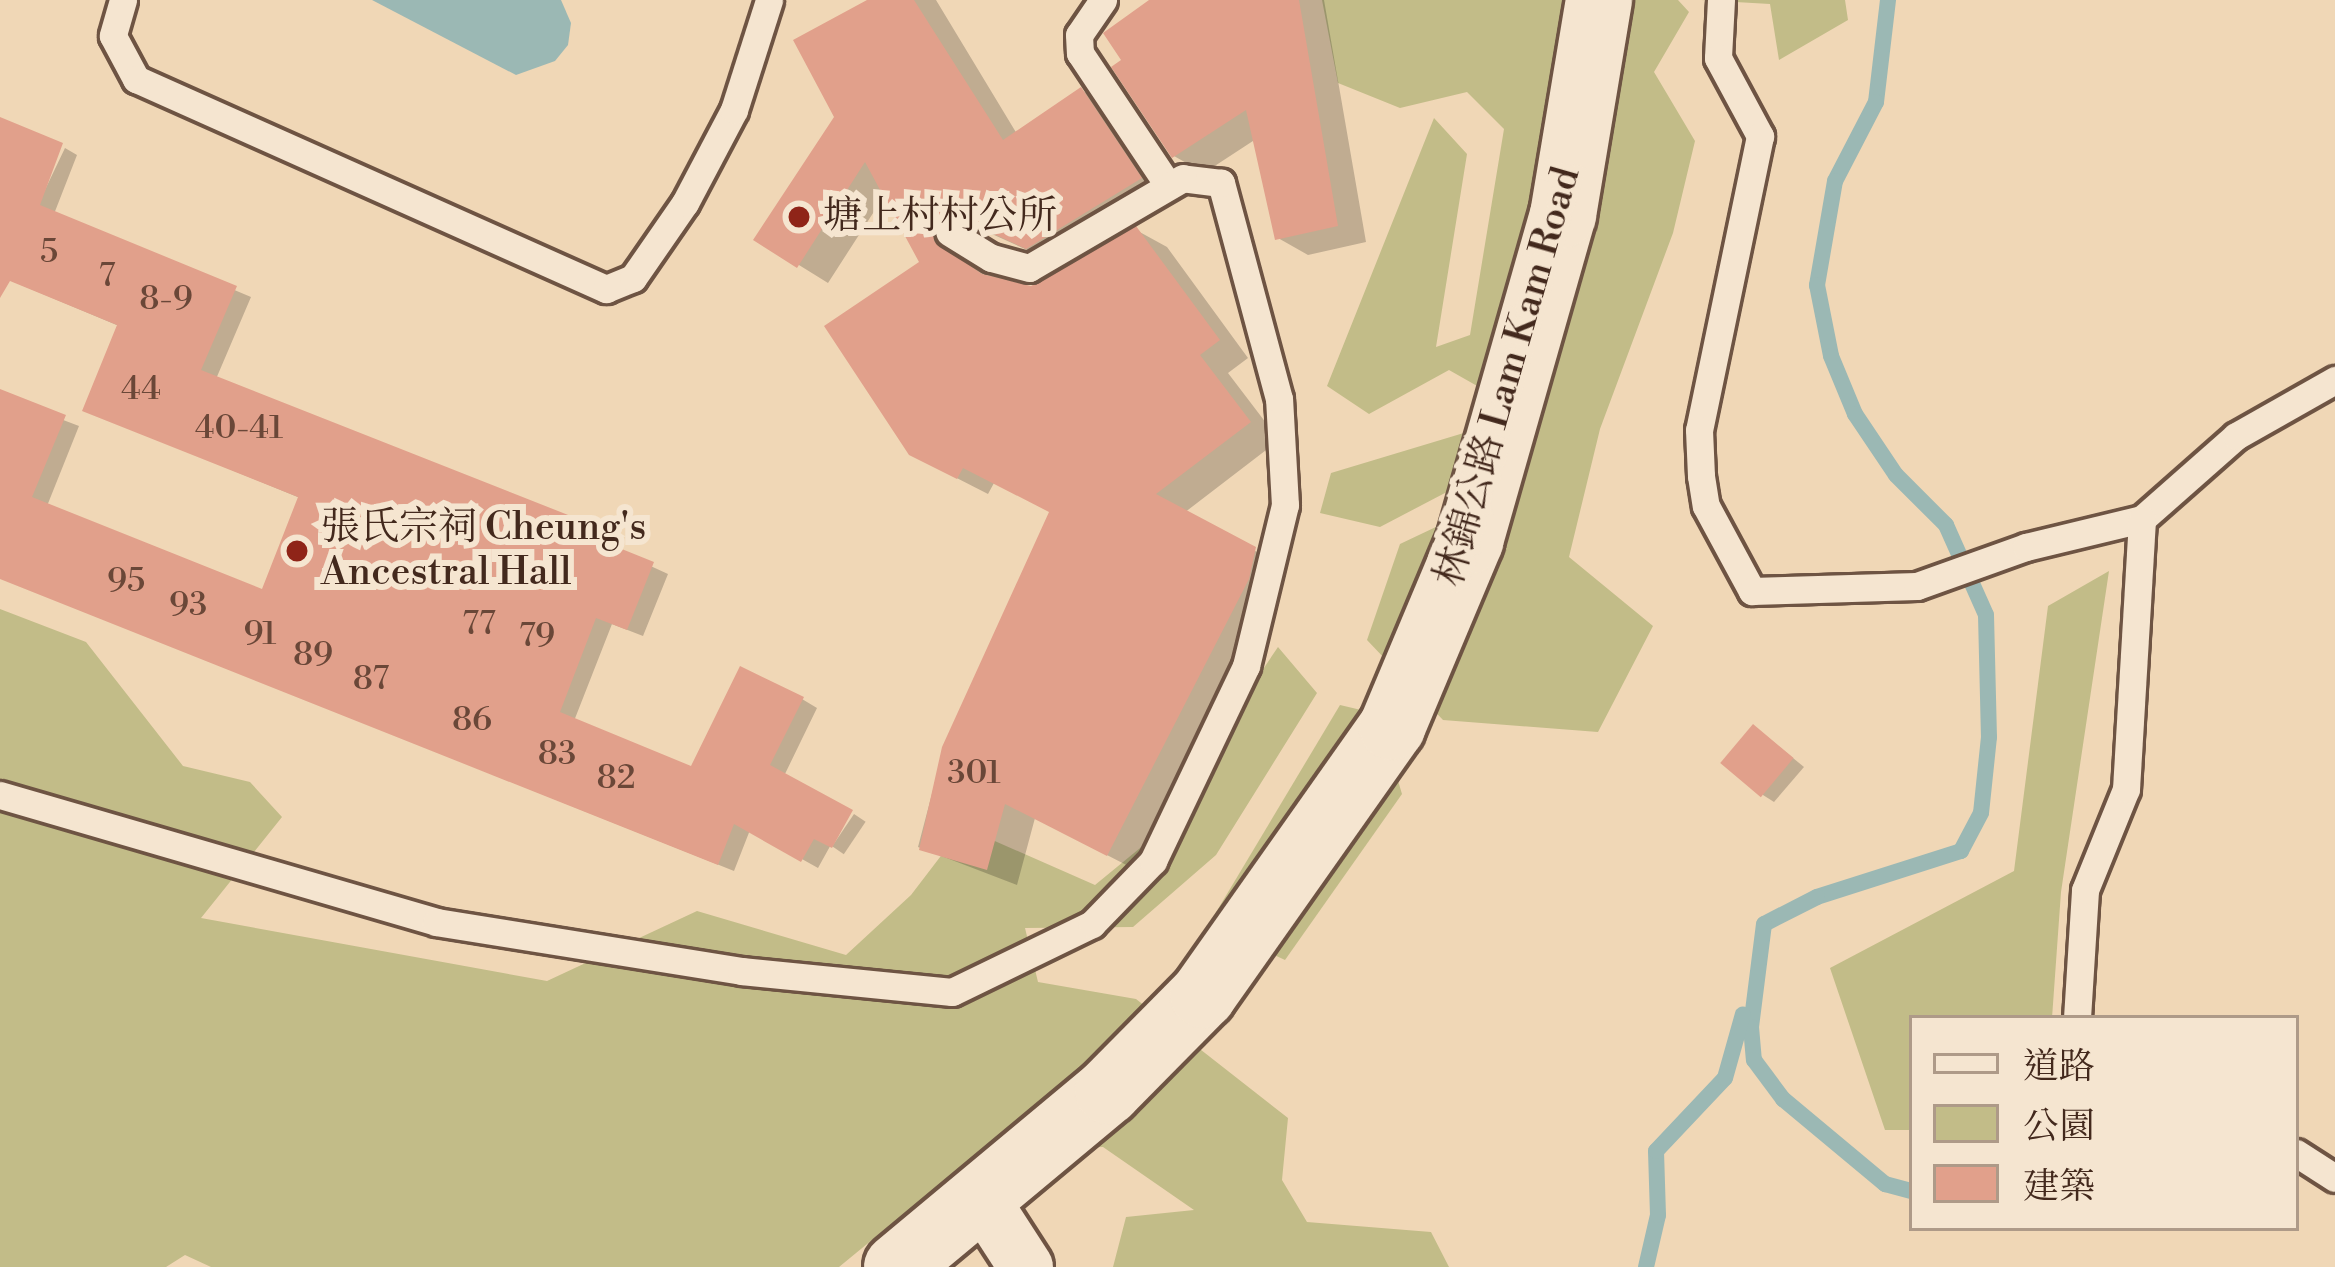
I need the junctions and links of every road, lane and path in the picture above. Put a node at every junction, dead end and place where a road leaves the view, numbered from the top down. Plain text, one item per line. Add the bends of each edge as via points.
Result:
1 (123, 0) edge
2 (769, 0) edge
3 (1103, 0) edge
4 (1599, 0) edge
5 (1721, 0) edge
6 (1168, 185) junction
7 (950, 232) dead end
8 (2335, 380) edge
9 (2142, 519) junction
10 (0, 796) edge
11 (2077, 1015) edge
12 (2299, 1155) edge
13 (2335, 1178) edge
14 (982, 1199) junction
15 (896, 1267) edge
16 (1026, 1267) edge

1 - 2 lane via 112,36 136,79 606,289 633,278 685,203 734,110
3 - 6 lane via 1079,35 1080,53
4 - 14 main road, 林錦公路 Lam Kam Road via 1563,215 1477,519 1392,727 1203,995
5 - 9 lane via 1718,58 1760,136 1699,430 1706,506 1752,591 1917,586 2026,547
6 - 7 lane via 1029,268 991,258
6 - 10 lane via 1208,178 1228,195 1285,428 1285,505 1246,666 1153,861 1092,924 952,992 741,971 436,922
8 - 9 lane via 2236,436
9 - 11 lane via 2126,789 2085,890
12 - 13 lane
14 - 15 main road, 林錦公路 Lam Kam Road
14 - 16 street

